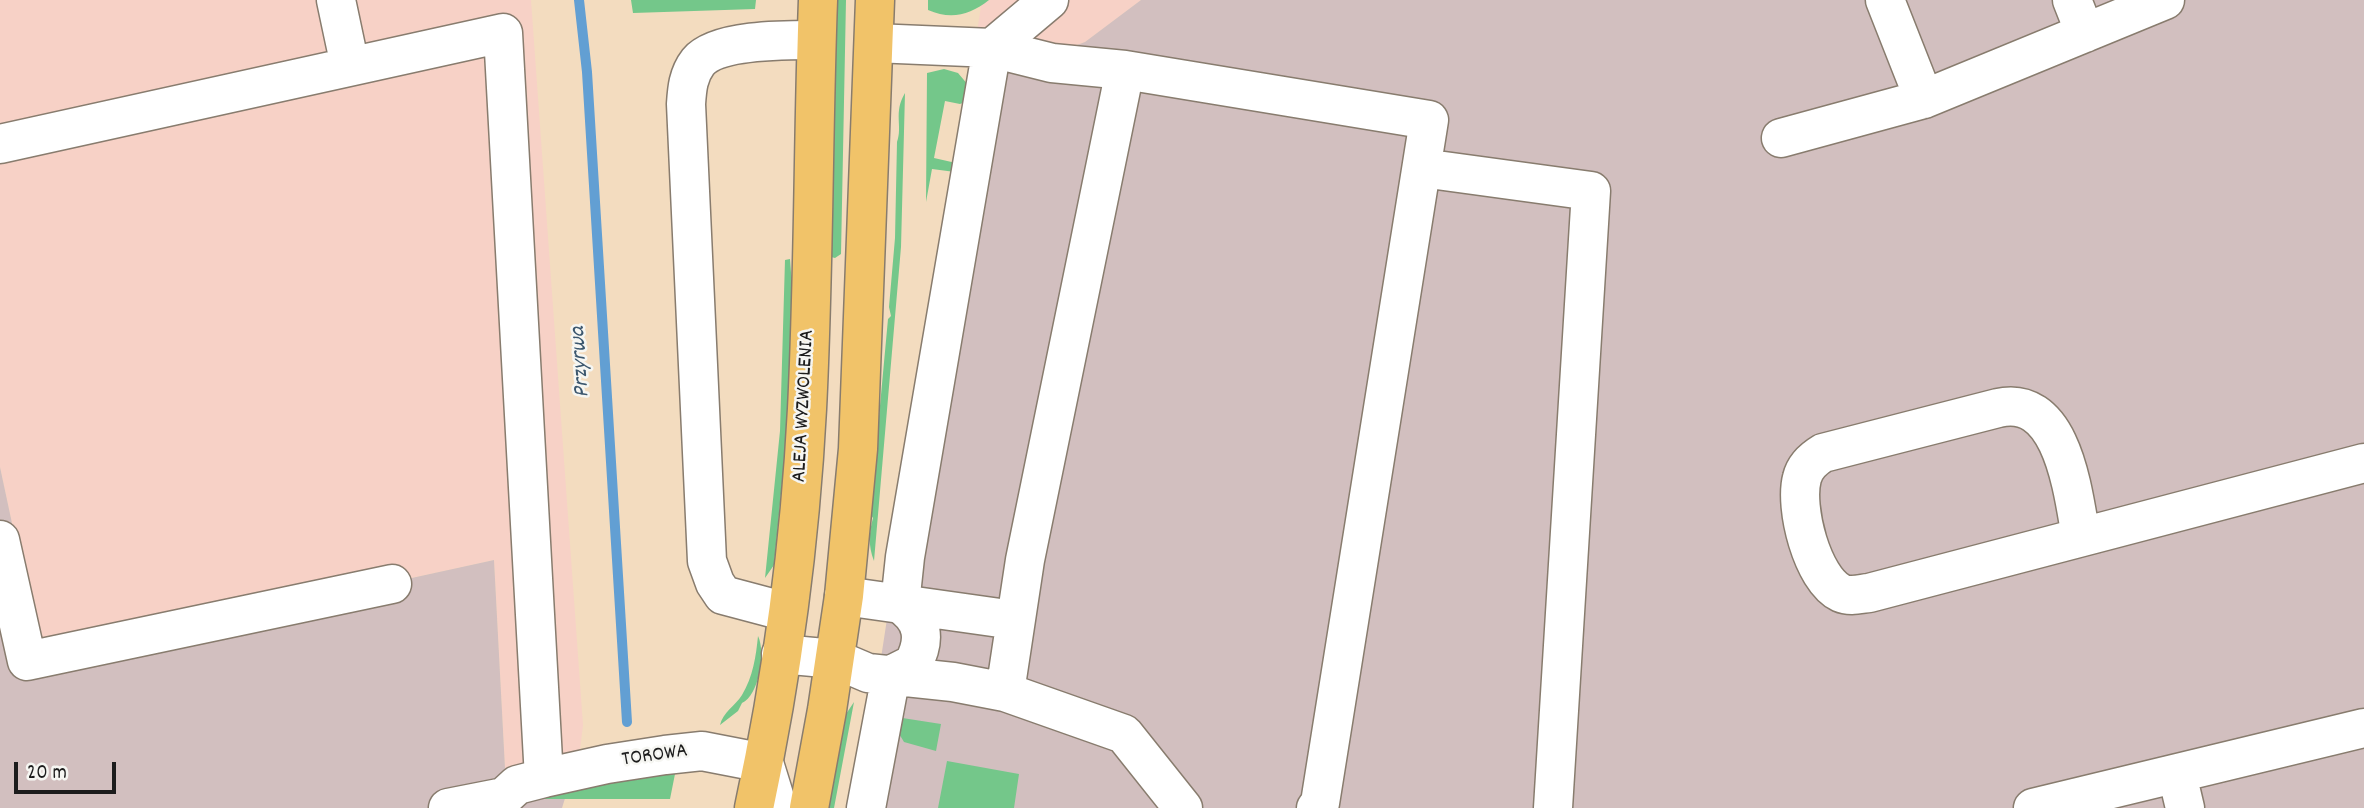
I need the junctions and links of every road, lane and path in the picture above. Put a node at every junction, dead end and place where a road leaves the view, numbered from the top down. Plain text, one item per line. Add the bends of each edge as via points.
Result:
1 (336, 0) edge
2 (818, 0) edge
3 (875, 0) edge
4 (1049, 0) edge
5 (1885, 0) edge
6 (2165, 0) edge
7 (2079, 16) edge
8 (816, 40) junction
9 (874, 43) junction
10 (992, 48) junction
11 (350, 66) junction
12 (1125, 70) junction
13 (1924, 99) junction
14 (1781, 138) dead end
15 (0, 144) edge
16 (1422, 168) junction
17 (2364, 463) edge
18 (2081, 537) junction
19 (0, 540) edge
20 (392, 584) dead end
21 (844, 596) junction
22 (900, 604) junction
23 (787, 612) junction
24 (1014, 620) junction
25 (781, 654) junction
26 (835, 659) junction
27 (891, 675) junction
28 (1005, 692) junction
29 (2364, 728) edge
30 (764, 763) junction
31 (2181, 791) edge
32 (519, 798) edge
33 (448, 808) edge
34 (754, 808) edge
35 (778, 808) edge
36 (809, 808) edge
37 (866, 808) edge
38 (1183, 808) edge
39 (1316, 808) edge
40 (1553, 808) edge
41 (2033, 808) edge

1 - 11 street
2 - 8 main road, ALEJA WYZWOLENIA
3 - 9 main road
4 - 10 street
5 - 13 street
6 - 7 street
7 - 13 street
8 - 23 main road, ALEJA WYZWOLENIA via 807,410
8 - 23 street via 766,41 717,51 699,60 688,79 686,104 707,561 723,595
9 - 10 street
9 - 21 main road via 858,449
10 - 12 street via 1052,63
10 - 22 street
11 - 15 street
11 - 32 street via 503,33
12 - 16 street via 1429,120
12 - 24 street
13 - 14 street
16 - 39 street
16 - 40 street via 1591,191
17 - 18 street
18 - 18 street via 1869,593 1840,593 1813,557 1800,501 1802,477 1811,460 1823,453 2008,405 2023,406 2041,417 2056,439
19 - 20 street via 27,661
21 - 22 street
21 - 26 main road
22 - 24 street
22 - 27 street via 918,620 922,642 913,664
23 - 25 main road, ALEJA WYZWOLENIA
24 - 28 street
25 - 26 street
25 - 30 main road, ALEJA WYZWOLENIA
26 - 27 street via 868,673
26 - 36 main road
27 - 28 street
27 - 37 street
28 - 38 street via 1124,734
29 - 31 street
30 - 32 street, TOROWA via 702,751 607,764
30 - 34 main road, ALEJA WYZWOLENIA
30 - 35 street
31 - 41 street
32 - 33 street, TOROWA

